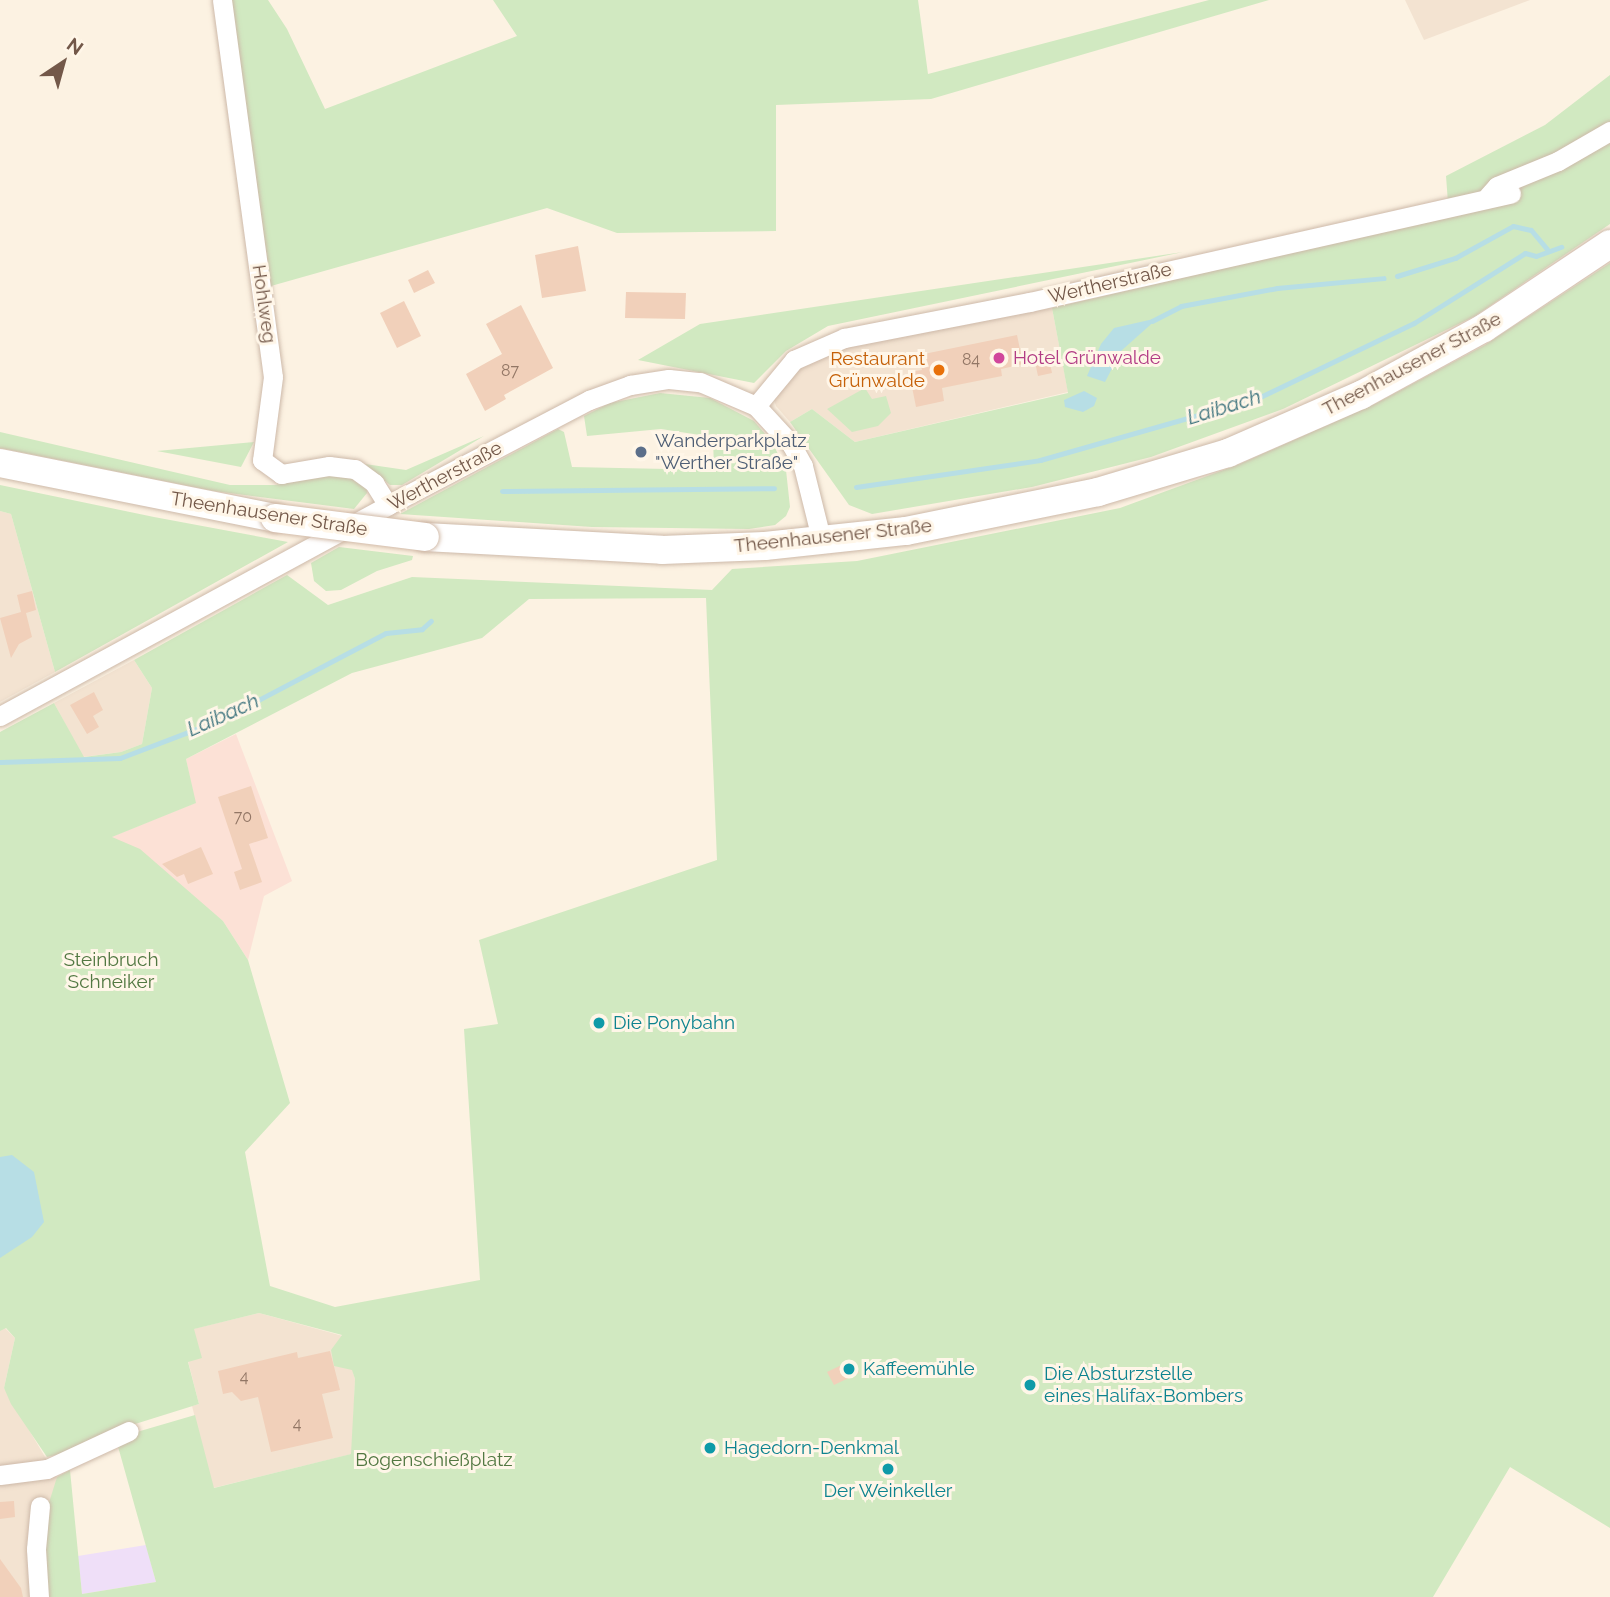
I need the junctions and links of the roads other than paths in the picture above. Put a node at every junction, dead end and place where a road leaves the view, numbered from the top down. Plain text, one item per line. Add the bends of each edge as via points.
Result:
1 (222, 0) edge
2 (1610, 131) edge
3 (1511, 194) dead end
4 (1486, 200) junction
5 (1610, 244) edge
6 (756, 406) junction
7 (0, 463) edge
8 (388, 505) junction
9 (822, 541) junction
10 (0, 716) edge
11 (129, 1430) dead end
12 (0, 1475) edge
13 (40, 1506) dead end
14 (39, 1597) edge

1 - 8 street, Hohlweg via 273,377 262,460 281,474 328,466 355,470 374,483
2 - 4 street, Wertherstraße via 1570,155 1497,186
3 - 4 street, Wertherstraße
4 - 6 street, Wertherstraße via 1030,302 844,338 794,360
5 - 9 main road, Theenhausener Straße via 1485,328 1361,395 1228,453 1042,505 906,531
6 - 8 street, Wertherstraße via 700,382 668,379 630,385 589,400
6 - 9 street, Wertherstraße via 792,444 803,466
7 - 9 main road, Theenhausener Straße, bridge via 275,518 425,537 662,550
8 - 10 street, Wertherstraße
11 - 12 street via 47,1469
13 - 14 street

